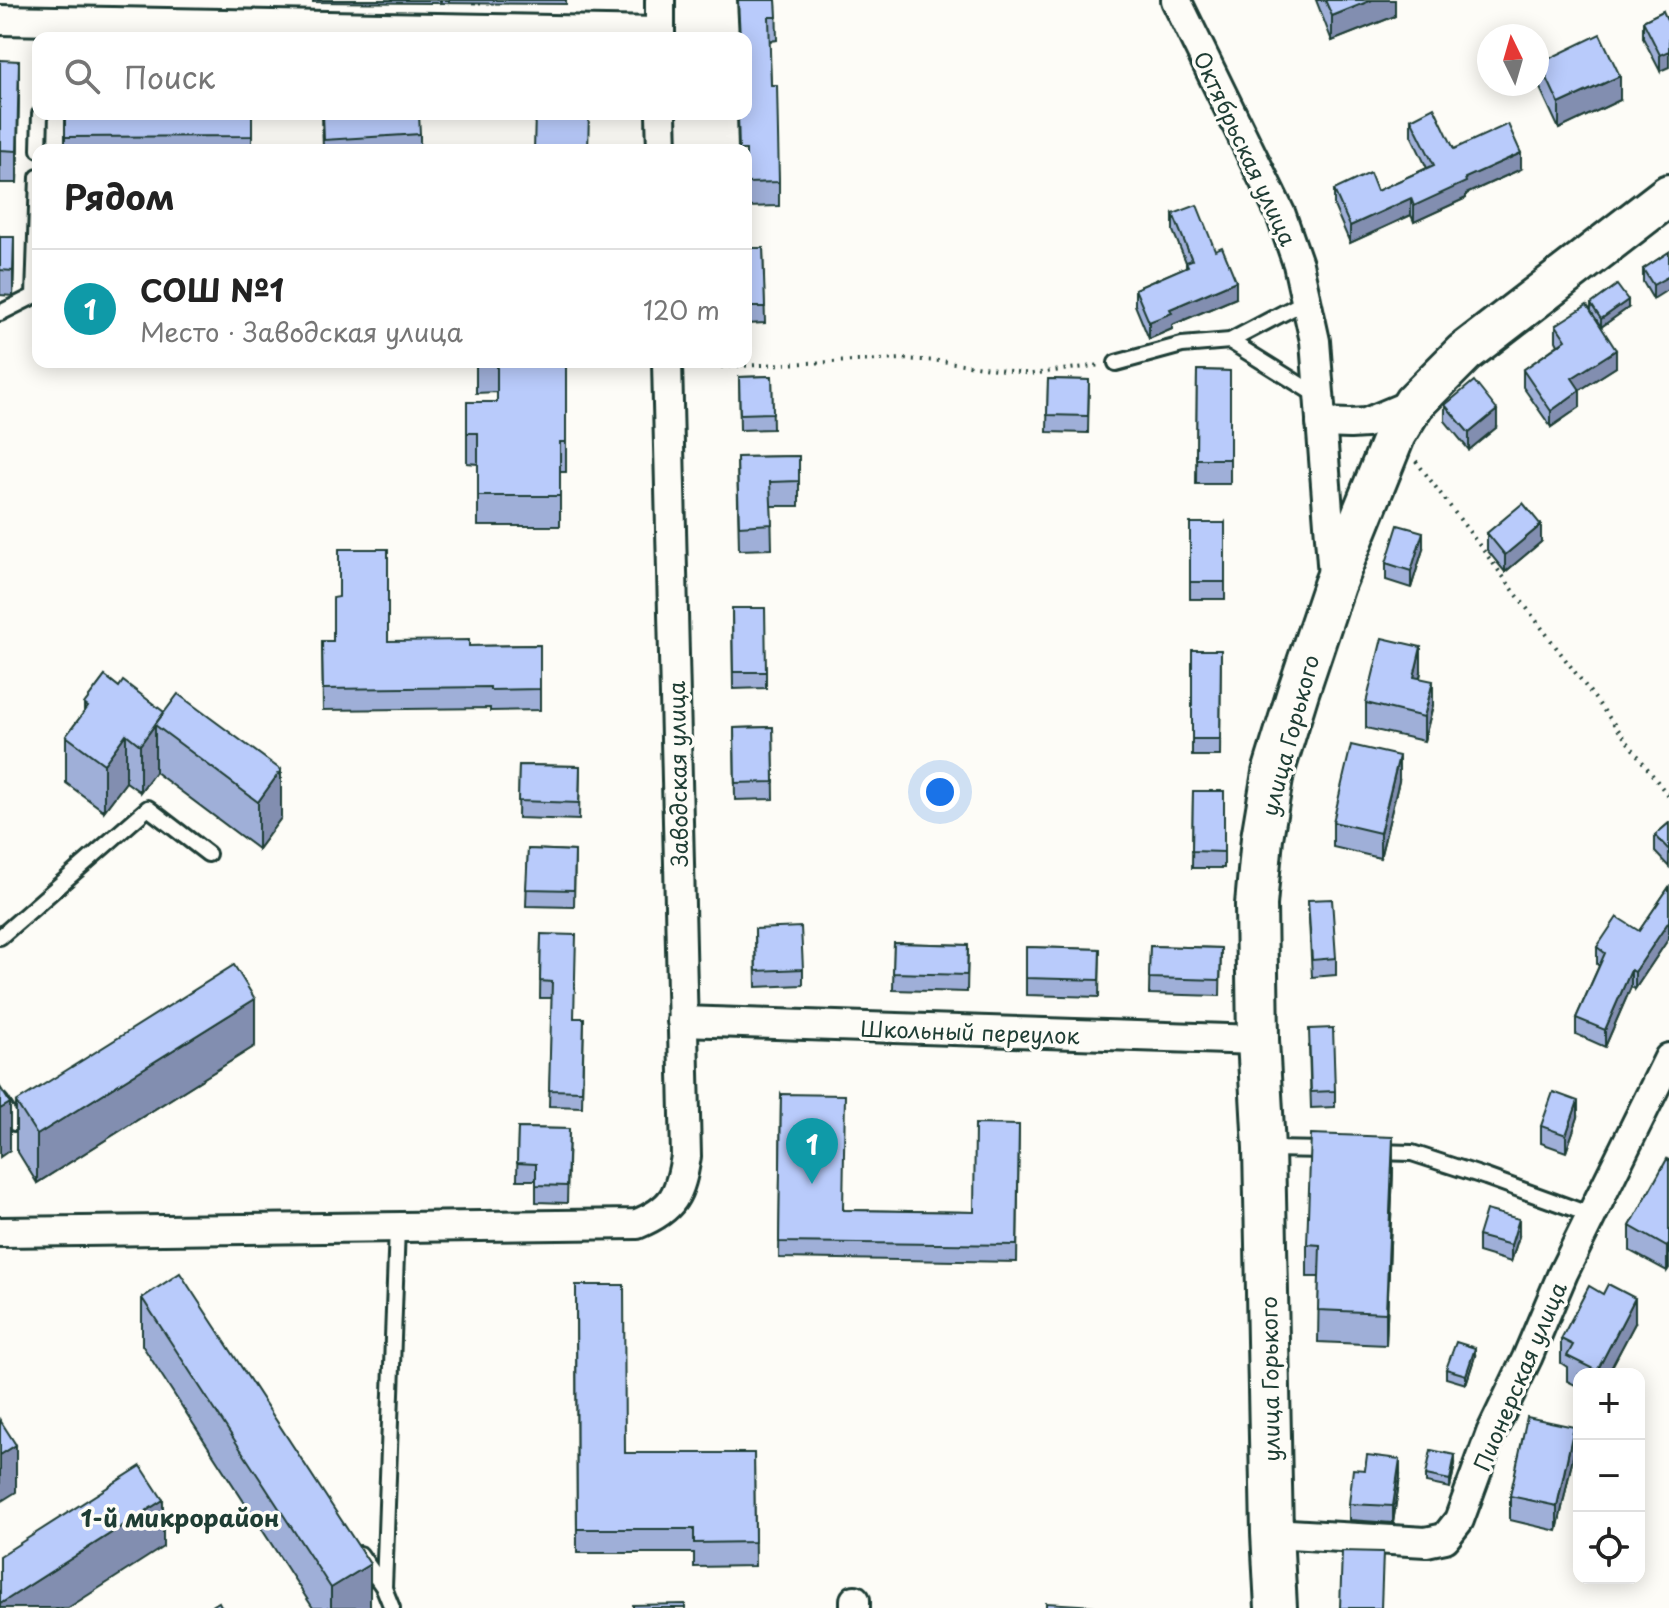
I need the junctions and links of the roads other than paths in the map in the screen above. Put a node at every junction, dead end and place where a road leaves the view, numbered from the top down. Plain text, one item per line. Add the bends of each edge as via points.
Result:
1 (660, 0) edge
2 (1176, 0) edge
3 (0, 20) edge
4 (51, 30) edge
5 (295, 32) edge
6 (660, 32) edge
7 (40, 120) edge
8 (661, 120) edge
9 (39, 144) edge
10 (662, 144) edge
11 (1669, 195) edge
12 (32, 297) edge
13 (1306, 301) junction
14 (0, 313) edge
15 (1230, 341) junction
16 (1116, 363) road end
17 (667, 368) edge
18 (1320, 410) junction
19 (1405, 418) junction
20 (1334, 585) junction
21 (208, 854) dead end
22 (0, 937) edge
23 (682, 1021) junction
24 (1258, 1040) junction
25 (1669, 1058) edge
26 (0, 1101) edge
27 (39, 1107) edge
28 (1264, 1148) junction
29 (1338, 1151) edge
30 (1368, 1151) edge
31 (1591, 1215) junction
32 (397, 1227) junction
33 (0, 1232) edge
34 (1272, 1533) junction
35 (347, 1536) edge
36 (384, 1588) junction
37 (392, 1608) edge
38 (1276, 1608) edge

1 - 6 street
2 - 13 street, Октябрьская улица via 1281,215
3 - 4 street
4 - 5 street
7 - 9 lane
8 - 10 street
11 - 19 main road, улица Горького via 1464,353
12 - 14 lane
13 - 15 lane
13 - 18 street, Октябрьская улица
15 - 16 lane via 1182,345
15 - 18 lane
17 - 23 street, Заводская улица
18 - 19 street via 1350,424
18 - 20 street, Октябрьская улица
19 - 20 main road, улица Горького
20 - 24 main road, улица Горького via 1273,773 1262,838 1256,905
21 - 22 lane via 148,808
23 - 24 street, Школьный переулок
23 - 32 street, Заводская улица via 686,1156 681,1185 654,1217 637,1224
24 - 28 main road, улица Горького
25 - 31 street, Пионерская улица
26 - 27 lane via 14,1123
28 - 29 lane
28 - 34 main road, улица Горького
30 - 31 lane via 1412,1153
31 - 34 street, Пионерская улица via 1491,1433 1459,1520 1445,1538 1426,1542
32 - 33 street
32 - 36 lane
34 - 38 main road, улица Горького
35 - 36 lane
36 - 37 lane

